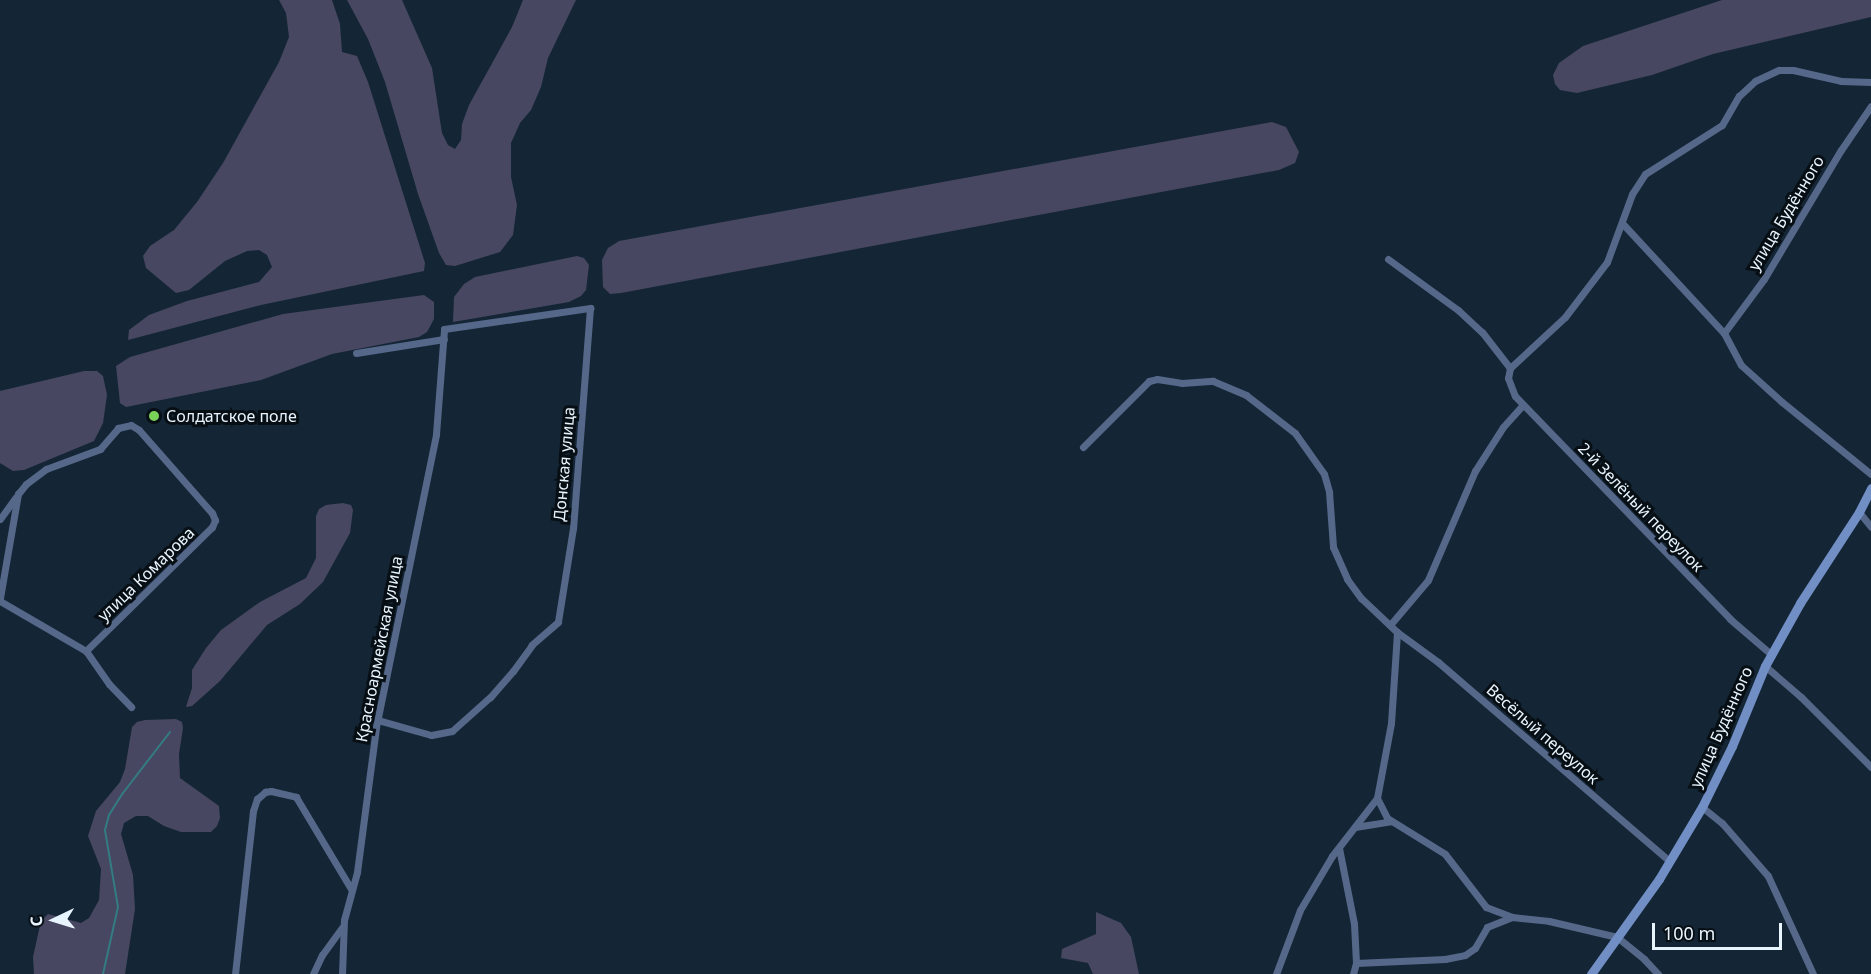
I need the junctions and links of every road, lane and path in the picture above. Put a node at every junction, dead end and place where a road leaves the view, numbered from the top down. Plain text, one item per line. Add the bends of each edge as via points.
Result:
1 (1871, 82) edge
2 (1871, 106) edge
3 (1622, 223) junction
4 (1388, 259) dead end
5 (444, 330) joint
6 (1724, 333) junction
7 (444, 339) junction
8 (356, 353) dead end
9 (1510, 369) junction
10 (1523, 405) junction
11 (1083, 447) dead end
12 (1871, 474) edge
13 (1871, 488) edge
14 (18, 494) junction
15 (1858, 512) junction
16 (0, 519) edge
17 (1871, 527) edge
18 (0, 600) edge
19 (1390, 626) junction
20 (1397, 632) junction
21 (86, 651) junction
22 (1772, 655) junction
23 (1765, 666) junction
24 (131, 707) dead end
25 (378, 720) junction
26 (1871, 767) edge
27 (1377, 798) junction
28 (1702, 807) junction
29 (1392, 821) junction
30 (1355, 827) junction
31 (1339, 848) junction
32 (1669, 861) junction
33 (351, 889) junction
34 (1512, 917) junction
35 (343, 925) junction
36 (1617, 937) junction
37 (1356, 963) junction
38 (235, 974) edge
39 (313, 974) edge
40 (342, 974) edge
41 (1276, 974) edge
42 (1353, 974) edge
43 (1591, 974) edge
44 (1658, 974) edge
45 (1813, 974) edge

1 - 3 street via 1841,81 1793,70 1779,70 1755,81 1739,96 1722,125 1645,174 1632,194
2 - 6 street, улица Будённого via 1764,279
3 - 6 street
3 - 9 street via 1607,262 1565,317
4 - 9 street, 2-й Зелёный переулок via 1458,310 1482,332
5 - 7 street, Красноармейская улица
5 - 25 street, Донская улица via 590,308 573,528 558,622 532,645 490,697 452,731 431,735
6 - 12 street via 1741,365
7 - 8 street
7 - 25 street, Красноармейская улица via 436,434
9 - 10 street, 2-й Зелёный переулок via 1510,387
10 - 19 street via 1503,427 1475,471 1428,580
10 - 22 street, 2-й Зелёный переулок via 1730,618
11 - 19 street, Весёлый переулок via 1149,381 1213,381 1246,395 1294,433 1324,474 1333,547 1347,579
13 - 15 main road, улица Будённого
14 - 16 street
14 - 18 street
14 - 21 street, улица Комарова via 33,477 100,449 118,428 131,426 139,430 212,513 212,527
15 - 17 street
15 - 22 main road, улица Будённого
18 - 21 street
19 - 20 street, Весёлый переулок
20 - 27 street via 1391,723
20 - 32 street, Весёлый переулок via 1447,670
21 - 24 street
22 - 23 main road, улица Будённого
23 - 26 street via 1801,696
23 - 28 main road, улица Будённого
25 - 33 street, Красноармейская улица via 361,850
27 - 29 street
27 - 30 street
28 - 32 main road, улица Будённого
28 - 45 street via 1722,823 1768,876
29 - 30 street
29 - 34 street via 1445,854 1485,907
30 - 31 street
31 - 37 street via 1354,924
31 - 41 street via 1300,910
32 - 36 main road, улица Будённого
33 - 35 street, Красноармейская улица
33 - 38 street via 296,798 271,791 257,799
34 - 36 street
34 - 37 street via 1487,927 1475,948 1465,955
35 - 39 street
35 - 40 street, Красноармейская улица
36 - 43 main road, улица Будённого
36 - 44 street
37 - 42 street

